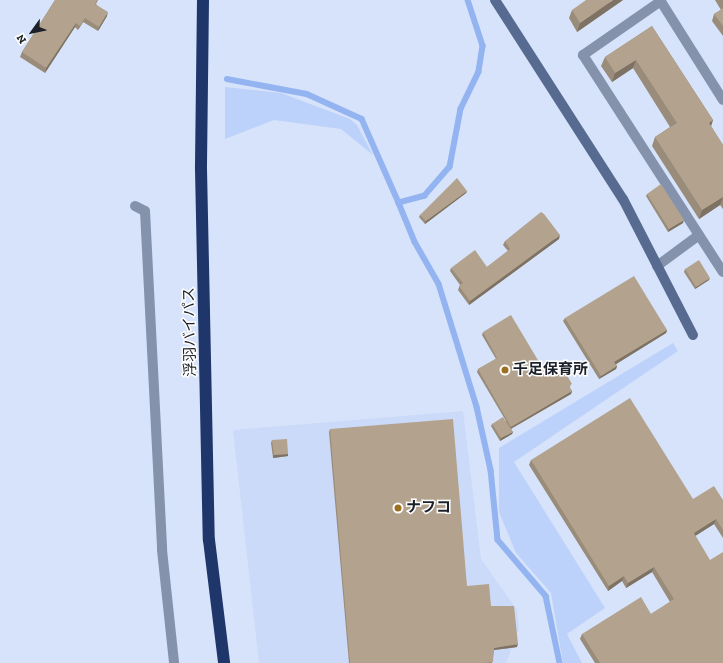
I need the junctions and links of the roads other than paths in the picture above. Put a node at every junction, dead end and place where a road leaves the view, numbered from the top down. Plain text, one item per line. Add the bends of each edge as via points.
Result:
1 (203, 0) edge
2 (495, 0) edge
3 (660, 0) edge
4 (723, 100) edge
5 (135, 206) dead end
6 (699, 235) junction
7 (657, 266) junction
8 (723, 272) edge
9 (693, 335) dead end
10 (174, 663) edge
11 (224, 663) edge

1 - 11 highway, 浮羽バイパス via 201,169 209,540
2 - 7 street via 623,199
3 - 4 street
3 - 6 street via 583,55
5 - 10 street via 145,211 146,219 162,550
6 - 7 street
6 - 8 street
7 - 9 street

